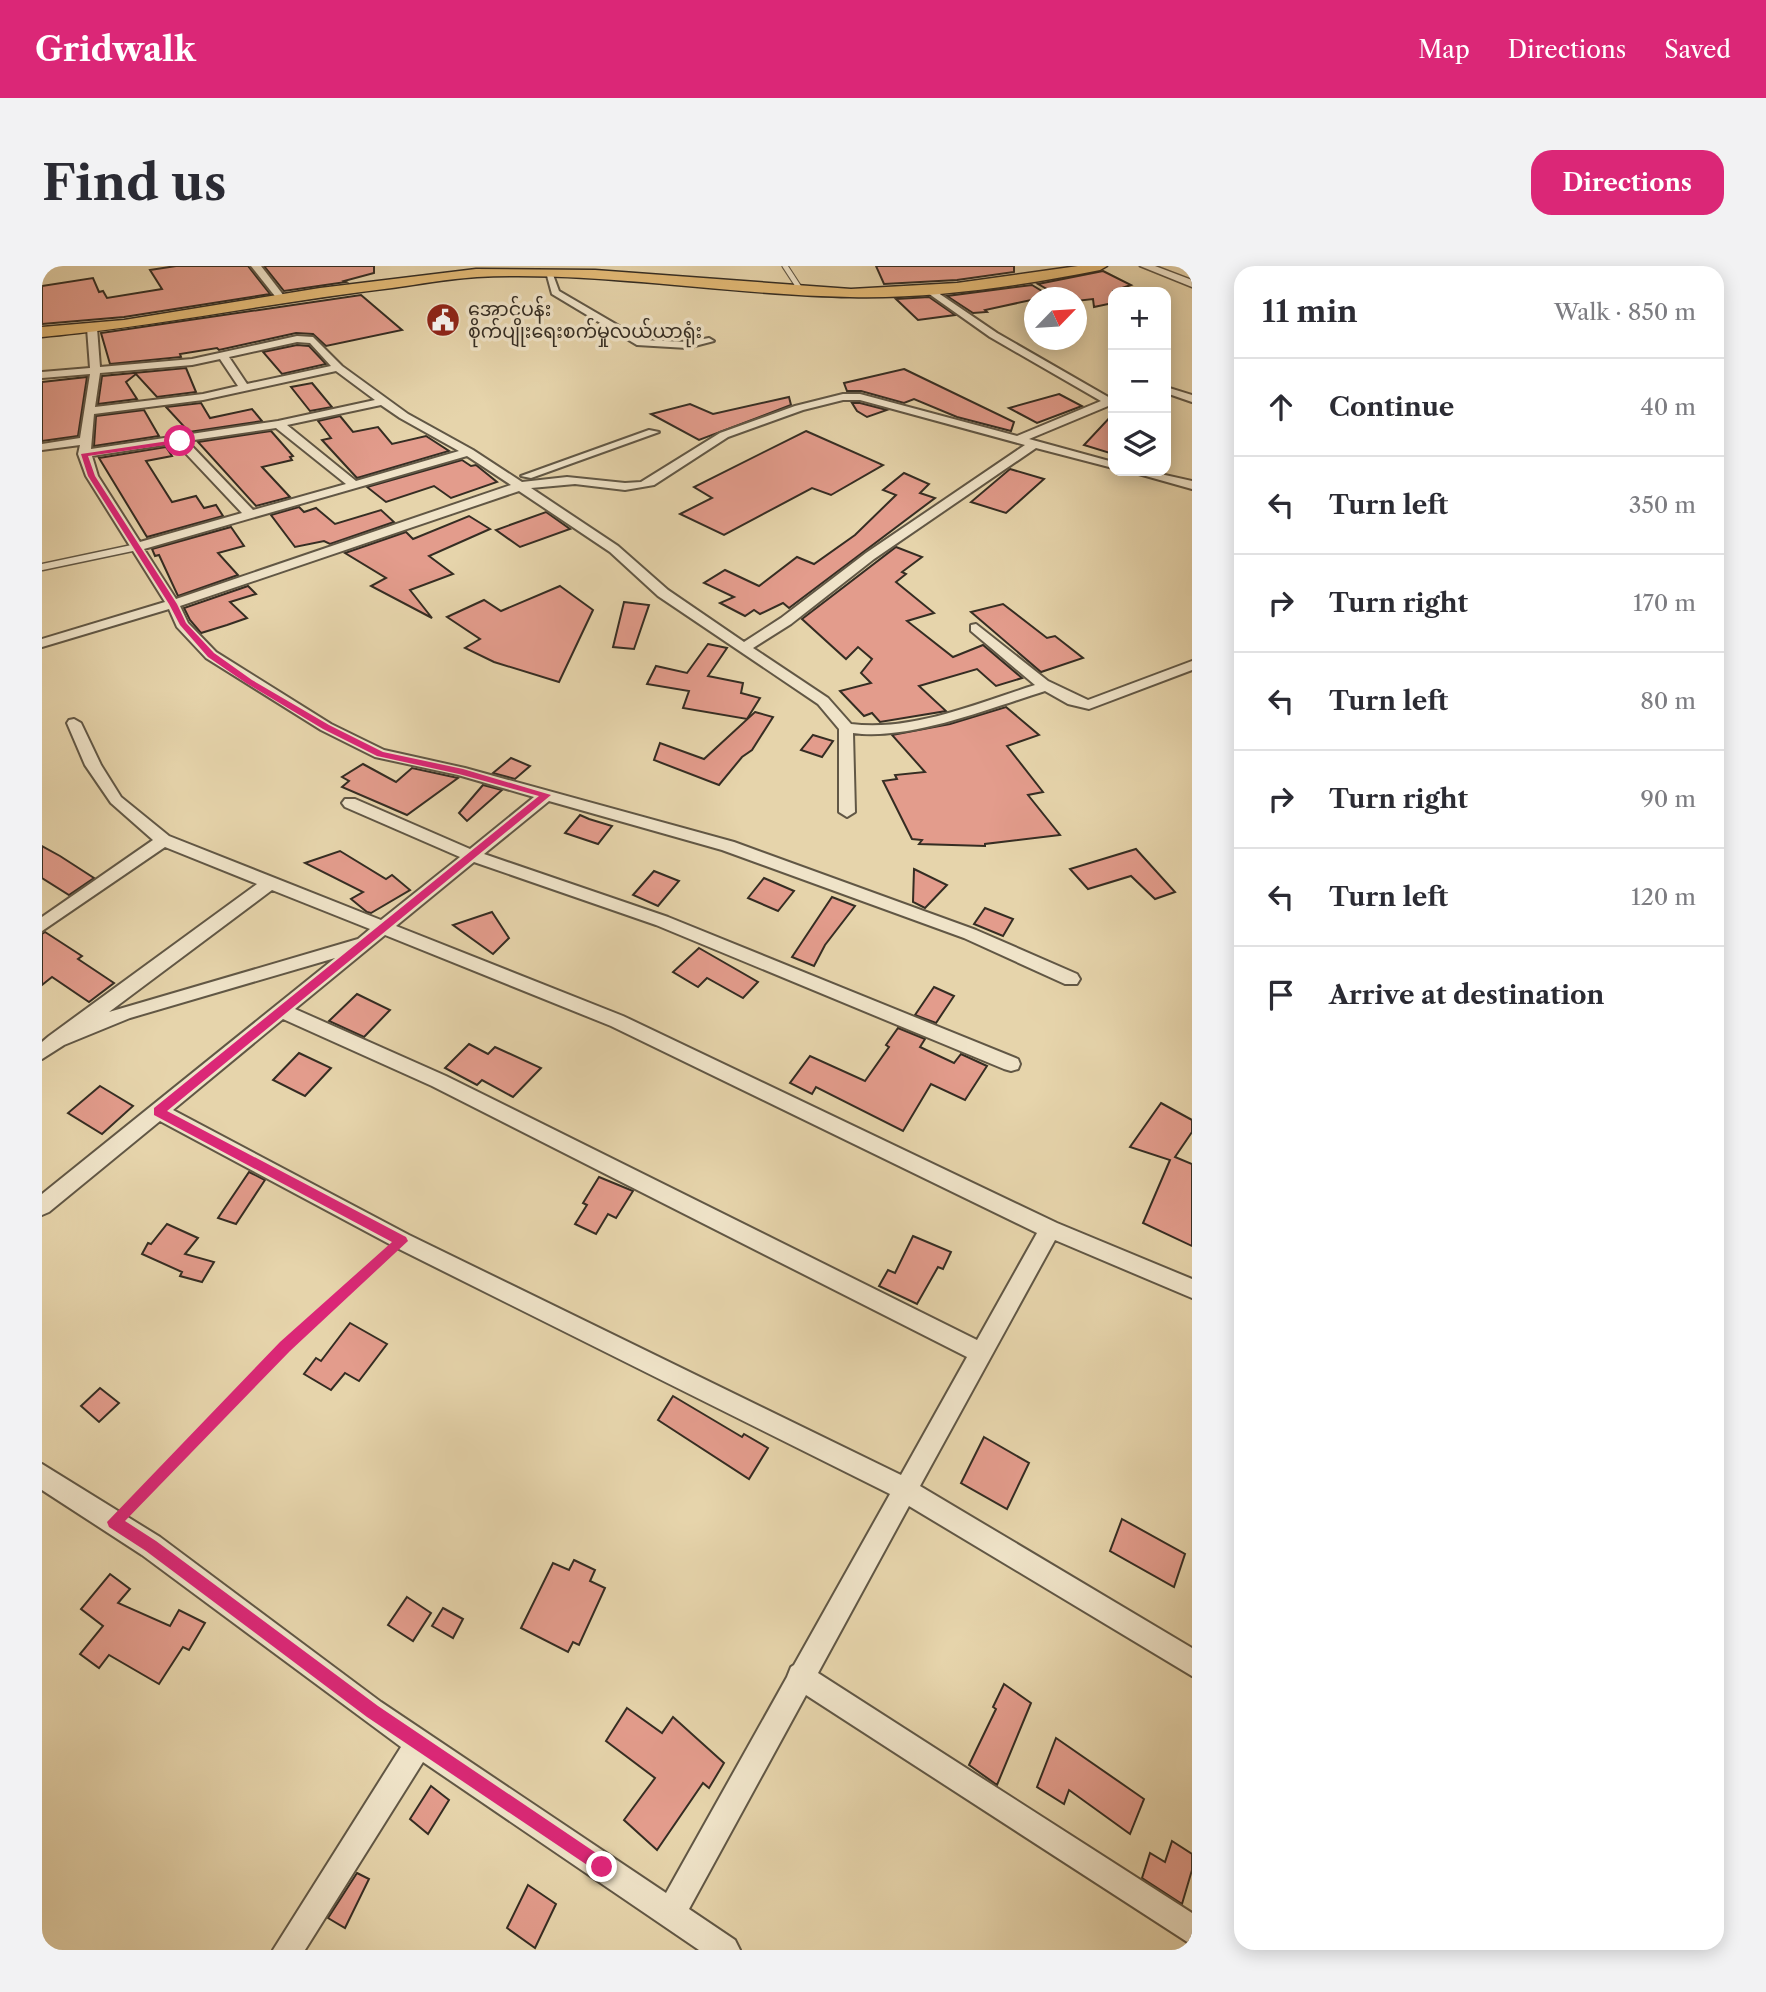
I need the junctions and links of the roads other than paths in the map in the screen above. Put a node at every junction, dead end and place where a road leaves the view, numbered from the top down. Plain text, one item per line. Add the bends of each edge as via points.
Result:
1 (256, 266) edge
2 (785, 266) edge
3 (1100, 266) edge
4 (1145, 266) edge
5 (541, 271) edge
6 (1192, 284) edge
7 (800, 289) junction
8 (928, 289) junction
9 (281, 298) junction
10 (92, 328) junction
11 (42, 332) edge
12 (709, 341) dead end
13 (223, 355) junction
14 (338, 368) junction
15 (95, 370) junction
16 (42, 375) edge
17 (244, 388) junction
18 (1171, 392) edge
19 (1192, 398) edge
20 (1108, 399) edge
21 (383, 401) junction
22 (1108, 403) edge
23 (92, 411) junction
24 (278, 424) junction
25 (653, 432) dead end
26 (1017, 440) junction
27 (84, 441) junction
28 (180, 441) junction
29 (1032, 445) junction
30 (42, 447) edge
31 (469, 452) junction
32 (84, 454) junction
33 (1108, 465) edge
34 (1155, 476) edge
35 (517, 484) junction
36 (1192, 485) edge
37 (356, 486) junction
38 (252, 516) junction
39 (137, 547) junction
40 (42, 568) edge
41 (173, 604) junction
42 (976, 628) dead end
43 (42, 643) edge
44 (745, 647) junction
45 (1192, 665) edge
46 (1047, 686) junction
47 (74, 723) dead end
48 (846, 728) junction
49 (546, 795) junction
50 (350, 803) dead end
51 (847, 813) dead end
52 (163, 840) junction
53 (472, 856) junction
54 (270, 883) junction
55 (42, 925) edge
56 (383, 929) junction
57 (365, 943) junction
58 (1071, 979) dead end
59 (282, 1011) junction
60 (49, 1047) edge
61 (1011, 1064) dead end
62 (158, 1111) junction
63 (42, 1206) edge
64 (1050, 1229) junction
65 (1192, 1289) edge
66 (980, 1352) junction
67 (42, 1476) edge
68 (904, 1489) junction
69 (1192, 1663) edge
70 (800, 1676) junction
71 (419, 1743) junction
72 (671, 1913) junction
73 (1192, 1930) edge
74 (288, 1950) edge
75 (725, 1950) edge

1 - 9 street
2 - 7 lane
3 - 8 main road
4 - 6 street
5 - 7 main road
5 - 9 main road via 429,277
5 - 12 street via 555,292 641,343
7 - 8 main road via 851,293
8 - 20 street via 1001,340
9 - 10 main road
10 - 11 main road
10 - 15 street
13 - 14 street via 305,338 313,340
13 - 15 street
13 - 17 street
14 - 17 street
14 - 21 street
15 - 16 street
15 - 23 street
17 - 23 street
18 - 19 street
21 - 24 street
21 - 31 street
22 - 26 street
23 - 27 street
24 - 28 street
24 - 37 street
25 - 35 street
26 - 29 street
26 - 35 street via 851,396 799,408 724,435 637,487 583,481
27 - 30 street
27 - 32 street
28 - 32 street
28 - 38 street
29 - 33 street
29 - 44 street
31 - 35 street
31 - 37 street
32 - 39 street via 92,476
34 - 36 street
35 - 41 street
35 - 44 street via 614,549 663,593
37 - 38 street
38 - 39 street
39 - 40 lane
39 - 41 street
41 - 43 street
41 - 49 street via 182,624 211,655 326,727 380,754
42 - 46 street
44 - 48 street via 823,701
45 - 46 street via 1089,705 1072,702
46 - 48 street via 929,721 868,732
47 - 52 street via 116,800
48 - 51 street
49 - 53 street
49 - 58 street via 728,846 970,934
50 - 53 street
52 - 54 street
52 - 55 street
53 - 56 street
53 - 61 street via 662,921
54 - 56 street
54 - 60 street
56 - 57 street
56 - 64 street via 617,1021
57 - 59 street
57 - 60 street via 124,1013
59 - 62 street
59 - 66 street via 439,1081
62 - 63 street
62 - 68 street via 402,1241
64 - 65 street
64 - 66 street
66 - 68 street
67 - 71 street via 151,1546
68 - 69 street
68 - 70 street
70 - 72 street
70 - 73 street
71 - 72 street
71 - 74 street
72 - 75 street

